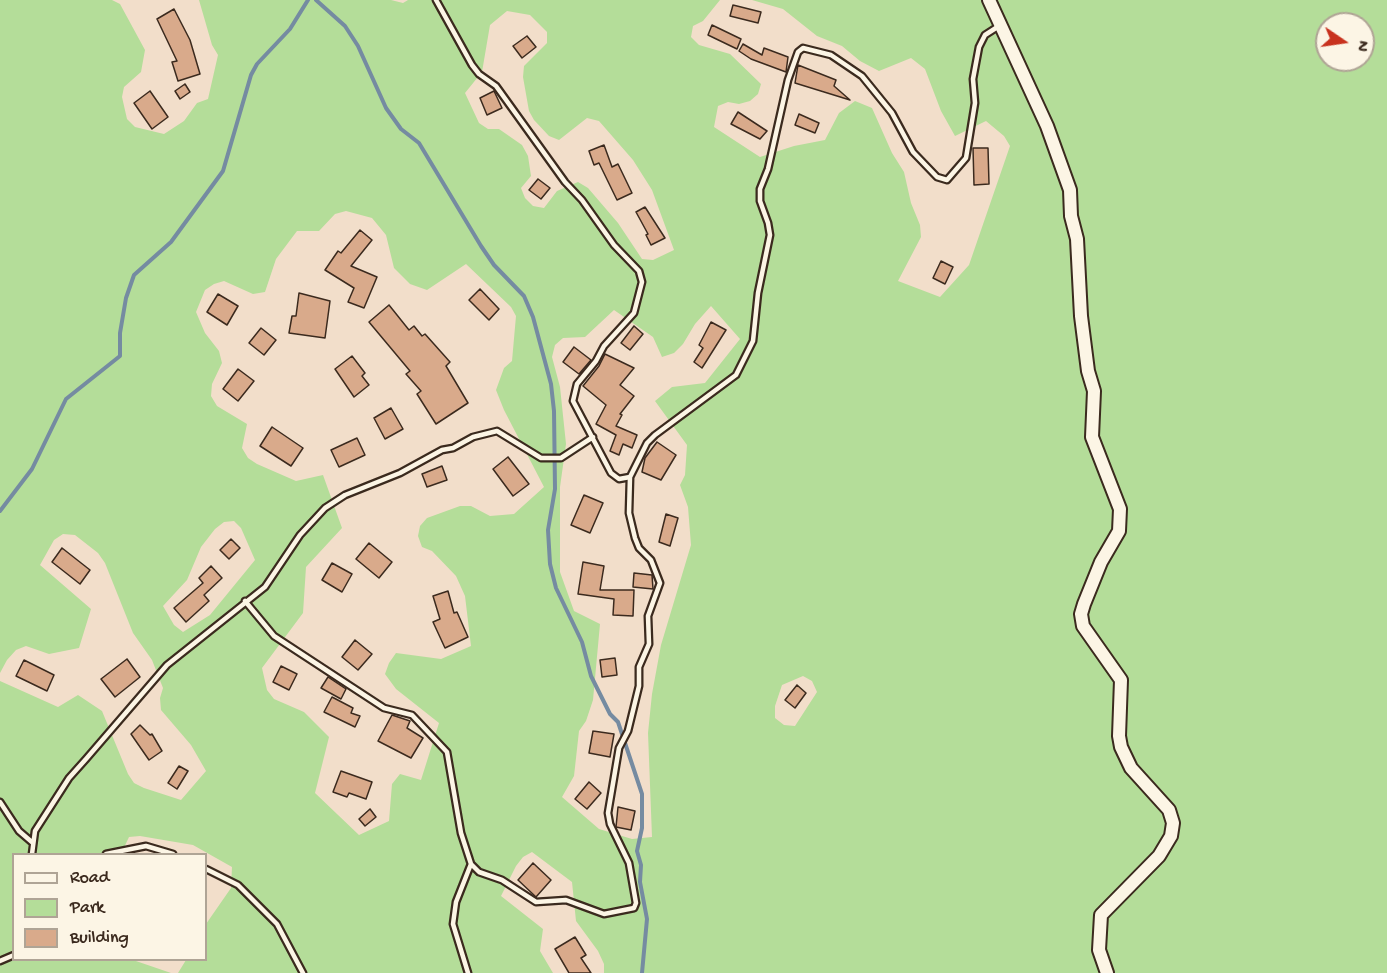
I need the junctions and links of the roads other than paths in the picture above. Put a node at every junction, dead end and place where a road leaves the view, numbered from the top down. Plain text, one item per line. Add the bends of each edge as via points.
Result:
1 (436, 0) edge
2 (989, 0) edge
3 (999, 26) junction
4 (593, 437) junction
5 (630, 477) junction
6 (245, 601) junction
7 (0, 802) edge
8 (33, 843) junction
9 (32, 853) edge
10 (111, 853) edge
11 (167, 853) edge
12 (471, 864) junction
13 (207, 870) edge
14 (303, 973) edge
15 (468, 973) edge
16 (1107, 973) edge

1 - 4 lane via 472,65 496,86 565,182 639,272 642,282 634,313 604,346 575,390 575,406
2 - 3 street
3 - 5 lane via 985,35 980,47 966,158 947,180 937,177 913,152 898,122 862,76 831,55 803,48 798,52 760,189 770,235 753,341 736,375 651,440
3 - 16 street via 1047,126 1070,190 1081,315 1094,391 1092,436 1120,509 1119,531 1084,604 1083,626 1121,680 1121,747 1131,768 1170,810 1173,823 1171,836 1159,856 1101,915 1099,950
4 - 5 lane via 614,477
4 - 6 lane via 561,458 541,458 497,431 473,436 400,473 345,495 316,516 265,587
5 - 12 lane via 629,513 635,538 651,560 660,583 648,616 649,644 639,667 639,686 620,748 608,819 629,863 634,908 604,914 566,900 530,900
6 - 8 lane via 167,665 69,778 35,831
6 - 12 lane via 274,636 384,708 412,715 447,752 460,833
7 - 8 lane via 19,831
8 - 9 lane
10 - 11 lane via 146,846
12 - 15 lane via 456,902 453,924
13 - 14 lane via 238,885 277,924

